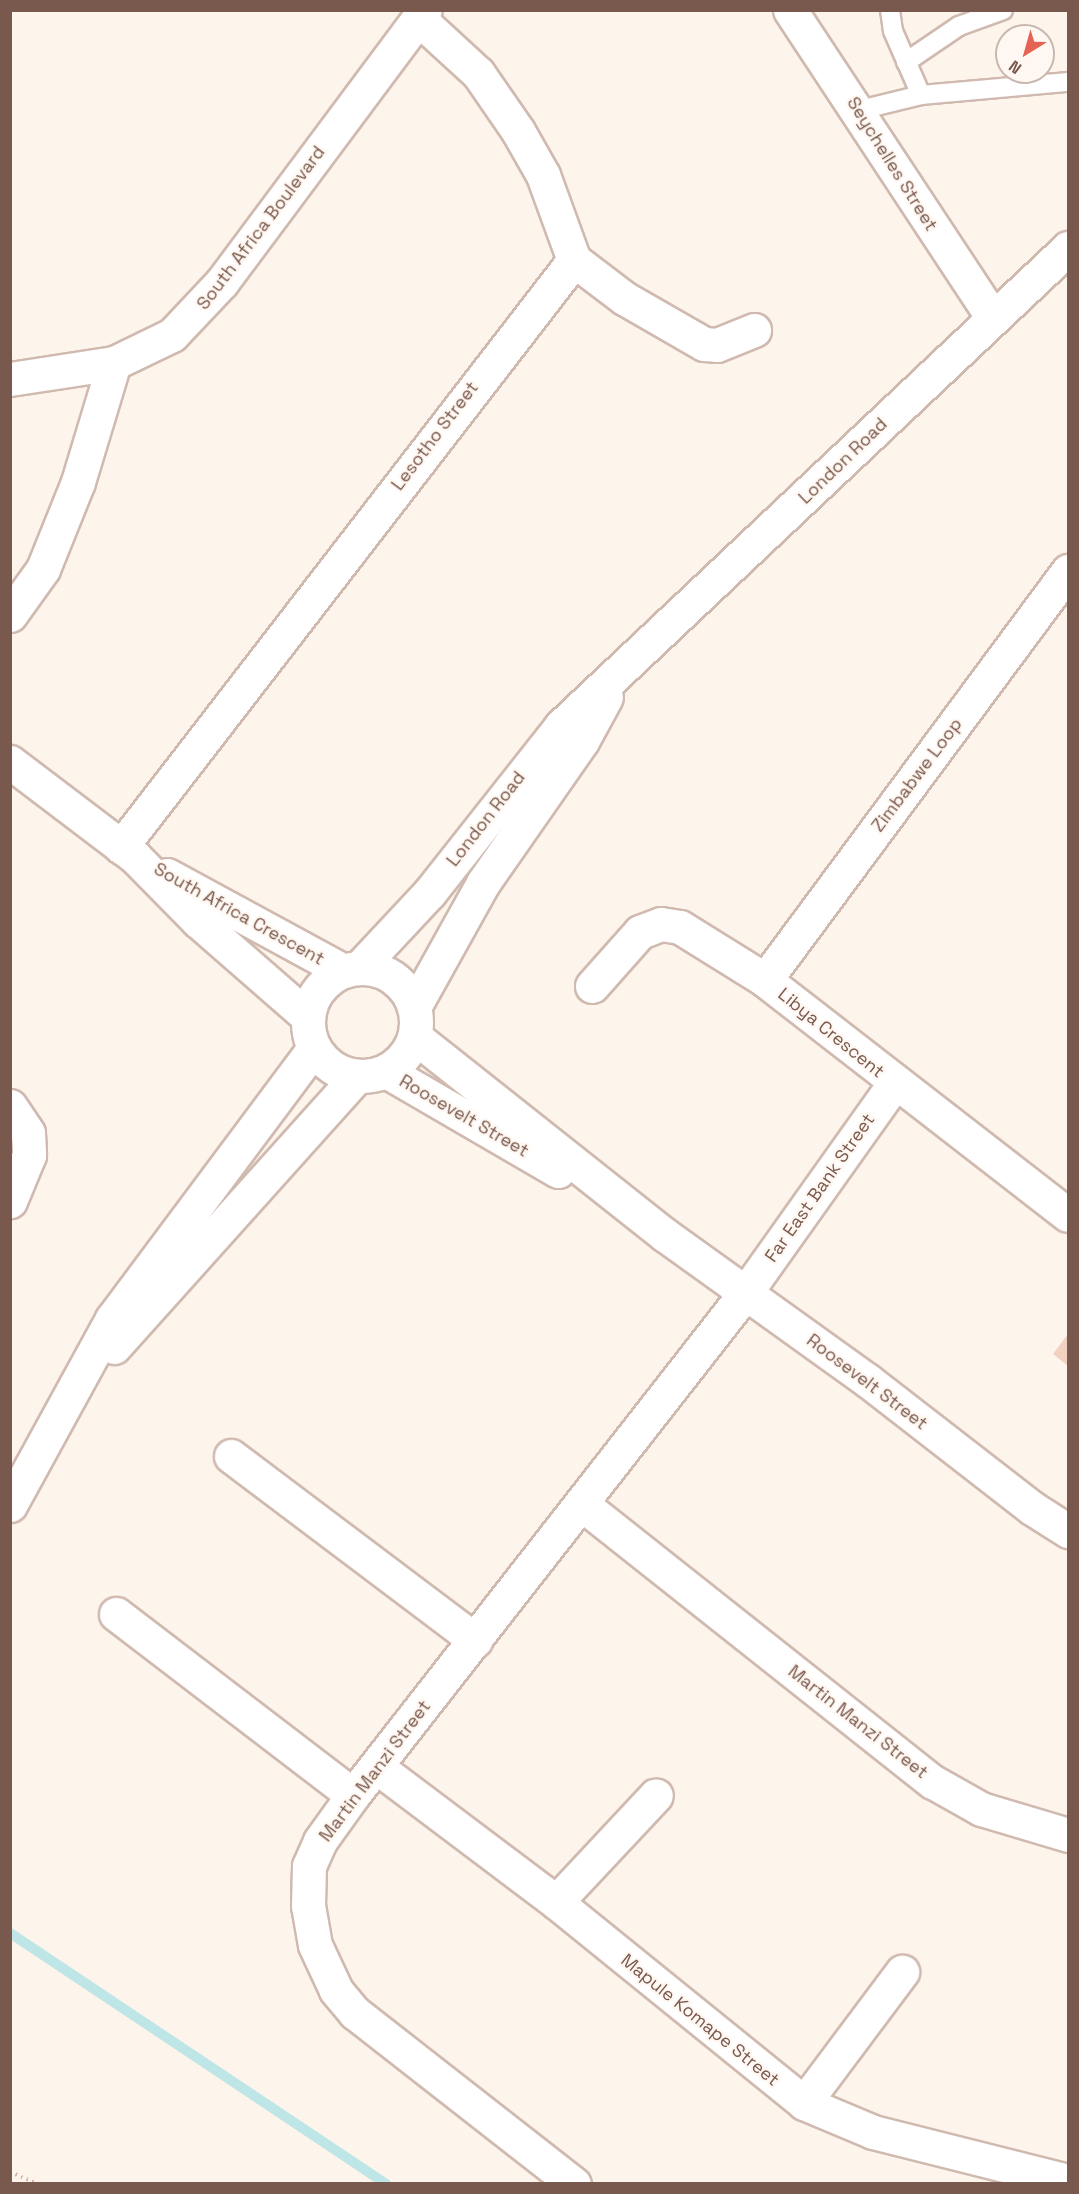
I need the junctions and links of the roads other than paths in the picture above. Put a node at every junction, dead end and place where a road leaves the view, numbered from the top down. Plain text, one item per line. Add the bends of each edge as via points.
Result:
1 (790, 10) edge
2 (890, 10) edge
3 (1003, 10) edge
4 (422, 15) edge
5 (906, 62) junction
6 (1068, 82) edge
7 (921, 95) junction
8 (860, 110) junction
9 (1068, 248) edge
10 (574, 260) junction
11 (993, 318) junction
12 (754, 330) dead end
13 (114, 363) junction
14 (10, 379) edge
15 (1068, 571) edge
16 (10, 615) edge
17 (618, 675) junction
18 (10, 762) edge
19 (127, 852) junction
20 (352, 970) junction
21 (765, 980) junction
22 (592, 986) dead end
23 (414, 1022) junction
24 (311, 1033) junction
25 (372, 1073) junction
26 (894, 1084) junction
27 (10, 1106) edge
28 (10, 1201) edge
29 (1068, 1215) edge
30 (665, 1235) junction
31 (746, 1292) junction
32 (69, 1394) junction
33 (231, 1456) dead end
34 (10, 1505) edge
35 (584, 1505) junction
36 (1068, 1531) edge
37 (116, 1614) dead end
38 (475, 1640) junction
39 (377, 1767) junction
40 (353, 1795) junction
41 (656, 1795) dead end
42 (1068, 1834) edge
43 (556, 1902) junction
44 (902, 1972) dead end
45 (804, 2103) junction
46 (1068, 2181) edge
47 (574, 2184) edge

1 - 8 street, Seychelles Street
2 - 5 lane
3 - 5 lane via 959,26
4 - 10 street via 478,73 518,131 543,175
4 - 13 street, South Africa Boulevard via 199,311 172,335
5 - 7 lane
6 - 7 lane
7 - 8 lane
8 - 11 street, Seychelles Street
9 - 11 street, London Road
10 - 12 street via 624,298 704,344 717,345
10 - 19 street, Lesotho Street
11 - 17 street, London Road
13 - 14 street, South Africa Boulevard
13 - 16 street via 78,482 43,569
15 - 21 street, Zimbabwe Loop
17 - 20 street, London Road via 561,726 430,892
17 - 23 street, London Road via 582,741 454,930
18 - 19 street, South Africa Crescent
19 - 20 street, South Africa Crescent
19 - 24 street, South Africa Crescent
20 - 23 street via 393,978
20 - 24 street via 319,989
21 - 22 street, Libya Crescent via 708,941 661,924 624,947
21 - 26 street, Libya Crescent
23 - 25 street via 399,1062
23 - 30 street, Roosevelt Street
24 - 25 street via 340,1072
24 - 32 street via 137,1284
25 - 30 street, Roosevelt Street
25 - 32 street
26 - 29 street, Libya Crescent
26 - 31 street, Far East Bank Street
27 - 28 street via 28,1133 29,1155
30 - 31 street, Roosevelt Street
31 - 35 street, Martin Manzi Street
31 - 36 street, Roosevelt Street via 1032,1509
32 - 34 street
33 - 38 street
35 - 38 street, Martin Manzi Street
35 - 42 street, Martin Manzi Street via 933,1782 981,1809
37 - 40 street
38 - 39 street, Martin Manzi Street
39 - 40 street, Martin Manzi Street
39 - 43 street, Mapule Komape Street
40 - 47 street, Martin Manzi Street via 320,1841 309,1866 311,1924 328,1977 355,2013
41 - 43 street
43 - 45 street, Mapule Komape Street
44 - 45 street
45 - 46 street, Mapule Komape Street via 873,2132

